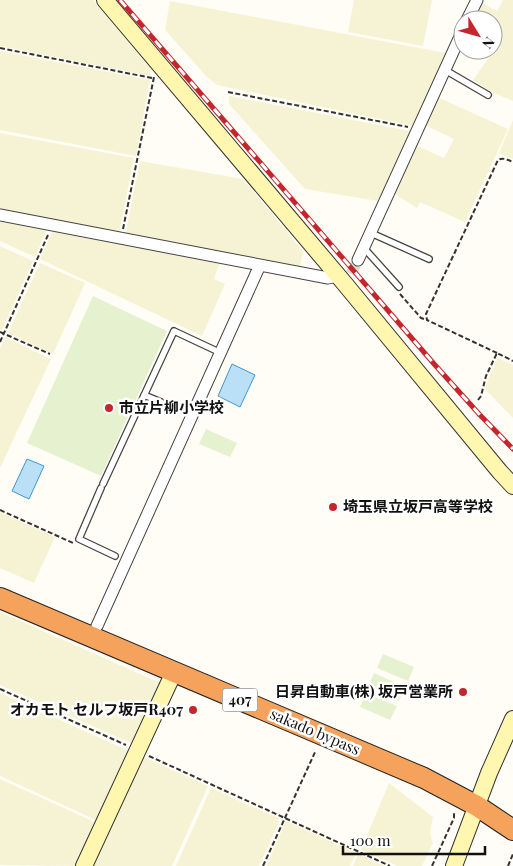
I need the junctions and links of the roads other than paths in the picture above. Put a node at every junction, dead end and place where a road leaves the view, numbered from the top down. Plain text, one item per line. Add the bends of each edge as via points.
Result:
1 (105, 0) edge
2 (453, 51) edge
3 (444, 70) junction
4 (488, 95) dead end
5 (0, 215) edge
6 (371, 232) junction
7 (364, 248) junction
8 (429, 259) dead end
9 (358, 260) tunnel mouth
10 (260, 265) junction
11 (345, 278) junction
12 (399, 287) road end
13 (221, 353) junction
14 (144, 395) junction
15 (161, 402) dead end
16 (513, 486) edge
17 (115, 556) dead end
18 (0, 584) edge
19 (0, 598) edge
20 (97, 626) junction
21 (174, 672) junction
22 (513, 719) edge
23 (479, 801) junction
24 (513, 814) edge
25 (513, 830) edge
26 (84, 866) edge
27 (454, 866) edge

1 - 11 street via 157,72
2 - 3 street
3 - 4 lane
3 - 6 street
5 - 10 street
6 - 7 street
6 - 8 lane
7 - 9 street
7 - 12 lane
10 - 11 street via 328,278
10 - 13 street
11 - 16 street
13 - 14 lane via 174,332
13 - 20 street
14 - 15 lane
14 - 17 lane via 79,539
18 - 20 highway, sakado bypass / 407
19 - 21 highway, sakado bypass / 407
20 - 23 highway, sakado bypass / 407 via 409,758
21 - 23 highway, sakado bypass / 407
21 - 26 street
22 - 23 street
23 - 24 highway, sakado bypass / 407
23 - 25 highway, sakado bypass / 407
23 - 27 street

